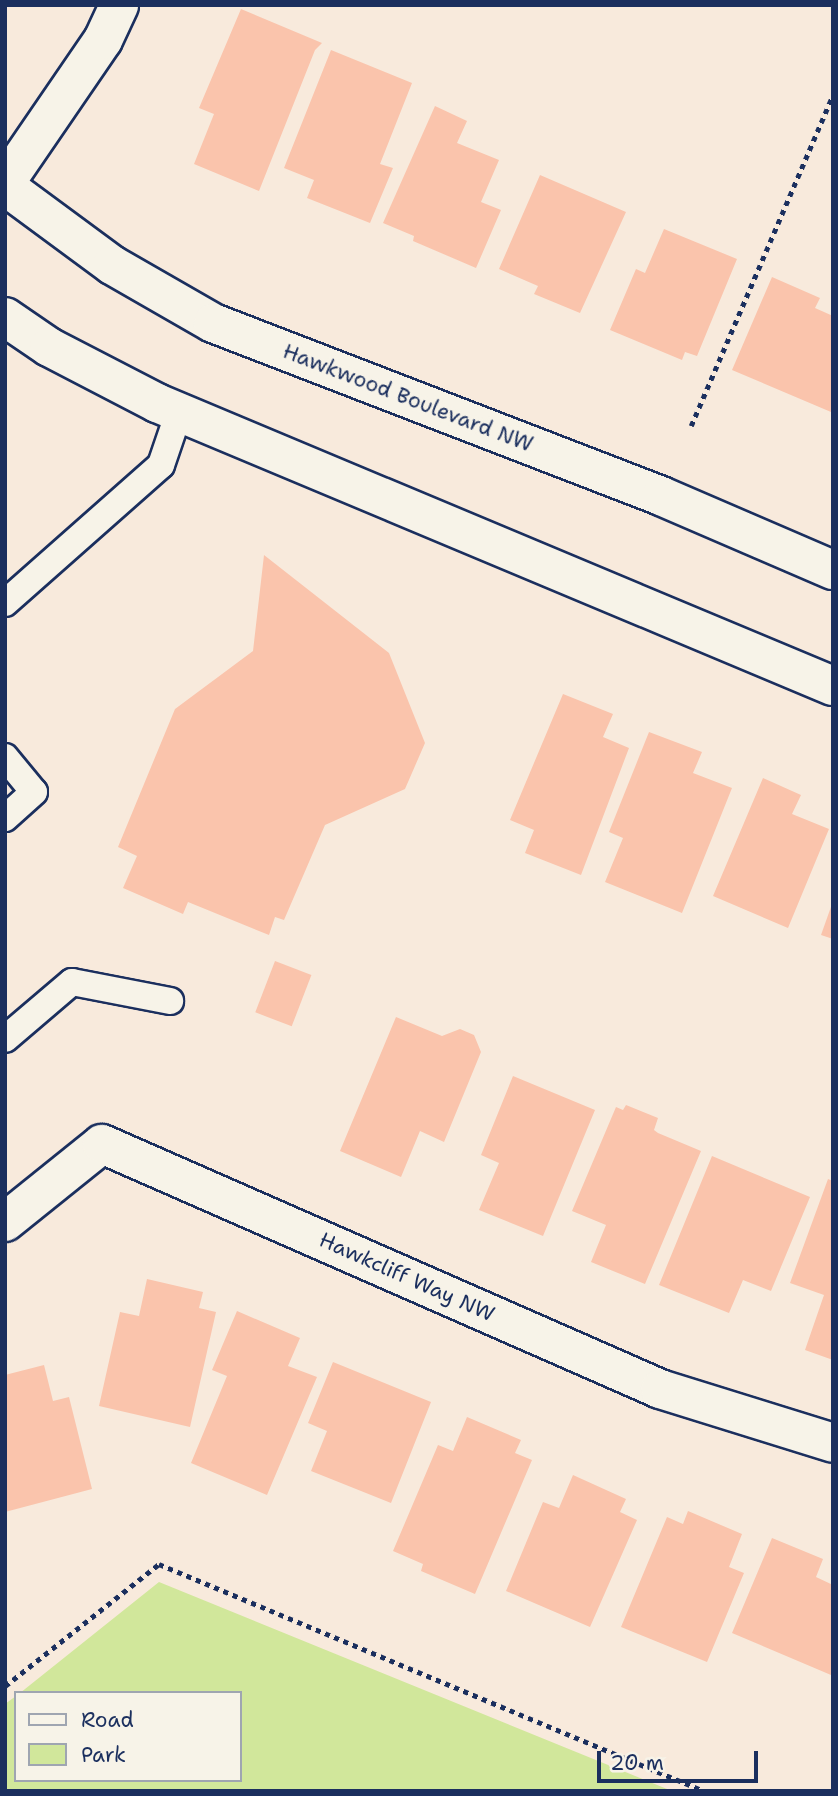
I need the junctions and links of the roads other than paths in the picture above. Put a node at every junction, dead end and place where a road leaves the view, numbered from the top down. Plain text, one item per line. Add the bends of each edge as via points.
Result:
1 (119, 5) edge
2 (5, 184) edge
3 (5, 317) edge
4 (179, 412) junction
5 (833, 569) edge
6 (5, 603) edge
7 (833, 686) edge
8 (5, 757) edge
9 (5, 818) edge
10 (170, 1001) dead end
11 (5, 1039) edge
12 (5, 1222) edge
13 (833, 1443) edge

1 - 2 street via 103,40
2 - 5 street, Hawkwood Boulevard NW via 112,265 213,323 661,496
3 - 4 street via 49,348
4 - 6 lane via 162,465
4 - 7 street
8 - 9 lane via 34,792
10 - 11 lane via 72,982
12 - 13 street, Hawkcliff Way NW via 102,1143 660,1389

